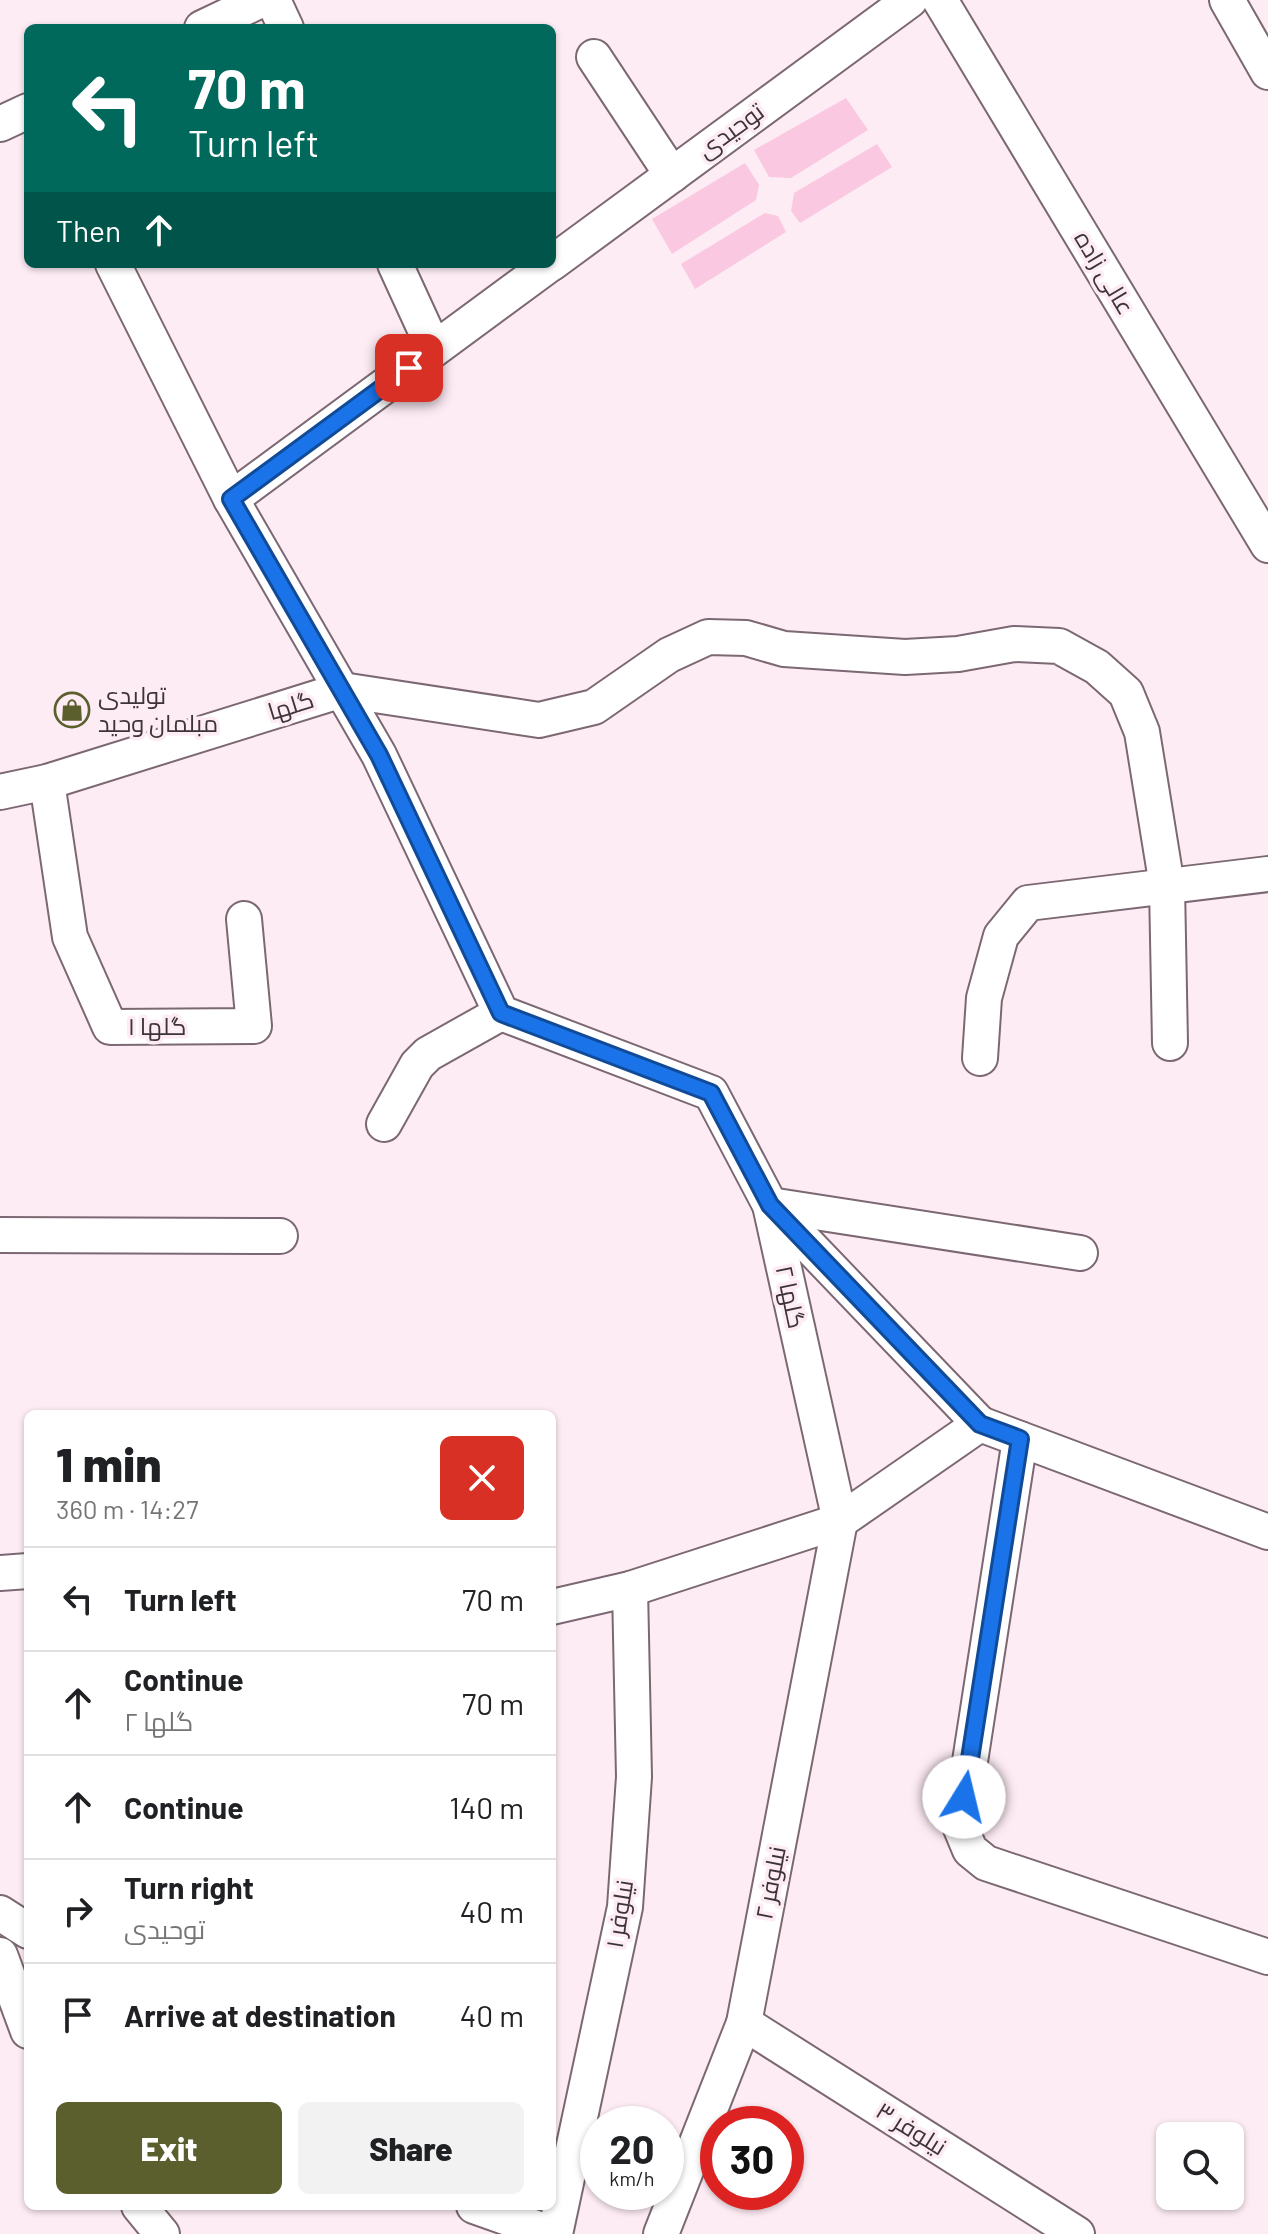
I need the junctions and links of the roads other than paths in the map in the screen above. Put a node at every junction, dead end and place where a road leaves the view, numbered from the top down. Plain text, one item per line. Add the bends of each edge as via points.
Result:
1 (261, 0) edge
2 (273, 0) edge
3 (910, 0) edge
4 (940, 0) edge
5 (1227, 0) edge
6 (210, 24) edge
7 (284, 24) edge
8 (594, 57) dead end
9 (1268, 72) edge
10 (24, 113) edge
11 (0, 124) edge
12 (672, 175) junction
13 (556, 259) edge
14 (115, 268) edge
15 (397, 268) edge
16 (544, 268) edge
17 (434, 349) junction
18 (231, 499) junction
19 (1268, 545) edge
20 (342, 690) junction
21 (47, 782) junction
22 (0, 792) edge
23 (1268, 874) edge
24 (1167, 886) junction
25 (244, 919) dead end
26 (501, 1013) junction
27 (1170, 1043) dead end
28 (980, 1058) dead end
29 (384, 1124) dead end
30 (770, 1205) junction
31 (0, 1235) edge
32 (280, 1236) dead end
33 (1080, 1253) dead end
34 (980, 1424) junction
35 (1020, 1439) junction
36 (840, 1521) junction
37 (1268, 1532) edge
38 (24, 1571) edge
39 (0, 1573) edge
40 (630, 1589) junction
41 (556, 1606) edge
42 (0, 1913) edge
43 (24, 1928) edge
44 (0, 1955) edge
45 (1268, 1957) edge
46 (24, 2020) edge
47 (744, 2023) junction
48 (142, 2210) edge
49 (485, 2210) edge
50 (162, 2234) edge
51 (554, 2234) edge
52 (661, 2234) edge
53 (1077, 2234) edge

1 - 6 street
2 - 7 street
3 - 12 street, توحیدی
4 - 19 street, عالی زاده
5 - 9 street
8 - 12 street
10 - 11 street
12 - 13 street, توحیدی
14 - 18 street
15 - 17 street
16 - 17 street, توحیدی
17 - 18 street, توحیدی
18 - 20 street
20 - 21 street, گلها
20 - 24 street, گلها via 539,720 594,707 669,655 708,637 746,638 784,649 905,657 1014,644 1059,646 1097,667 1126,693 1142,732
20 - 26 street via 379,755
21 - 22 street, گلها
21 - 25 street, گلها ۱ via 70,937 110,1027 254,1026
23 - 24 street
24 - 27 street, گلها
24 - 28 street via 1028,903 1001,936 984,998
26 - 29 street via 428,1054
26 - 30 street, گلها ۲ via 711,1093
30 - 33 street
30 - 34 street
30 - 36 street, گلها ۲
31 - 32 street
34 - 35 street
34 - 36 street
35 - 37 street
35 - 45 street via 960,1826 970,1850 986,1863
36 - 40 street
36 - 47 street, نیلوفر ۲
38 - 39 street
40 - 41 street
40 - 51 street, نیلوفر ۱ via 634,1777 625,1907
42 - 43 street
44 - 46 street
47 - 52 street, نیلوفر ۲
47 - 53 street, نیلوفر ۳
48 - 50 street
49 - 51 street

